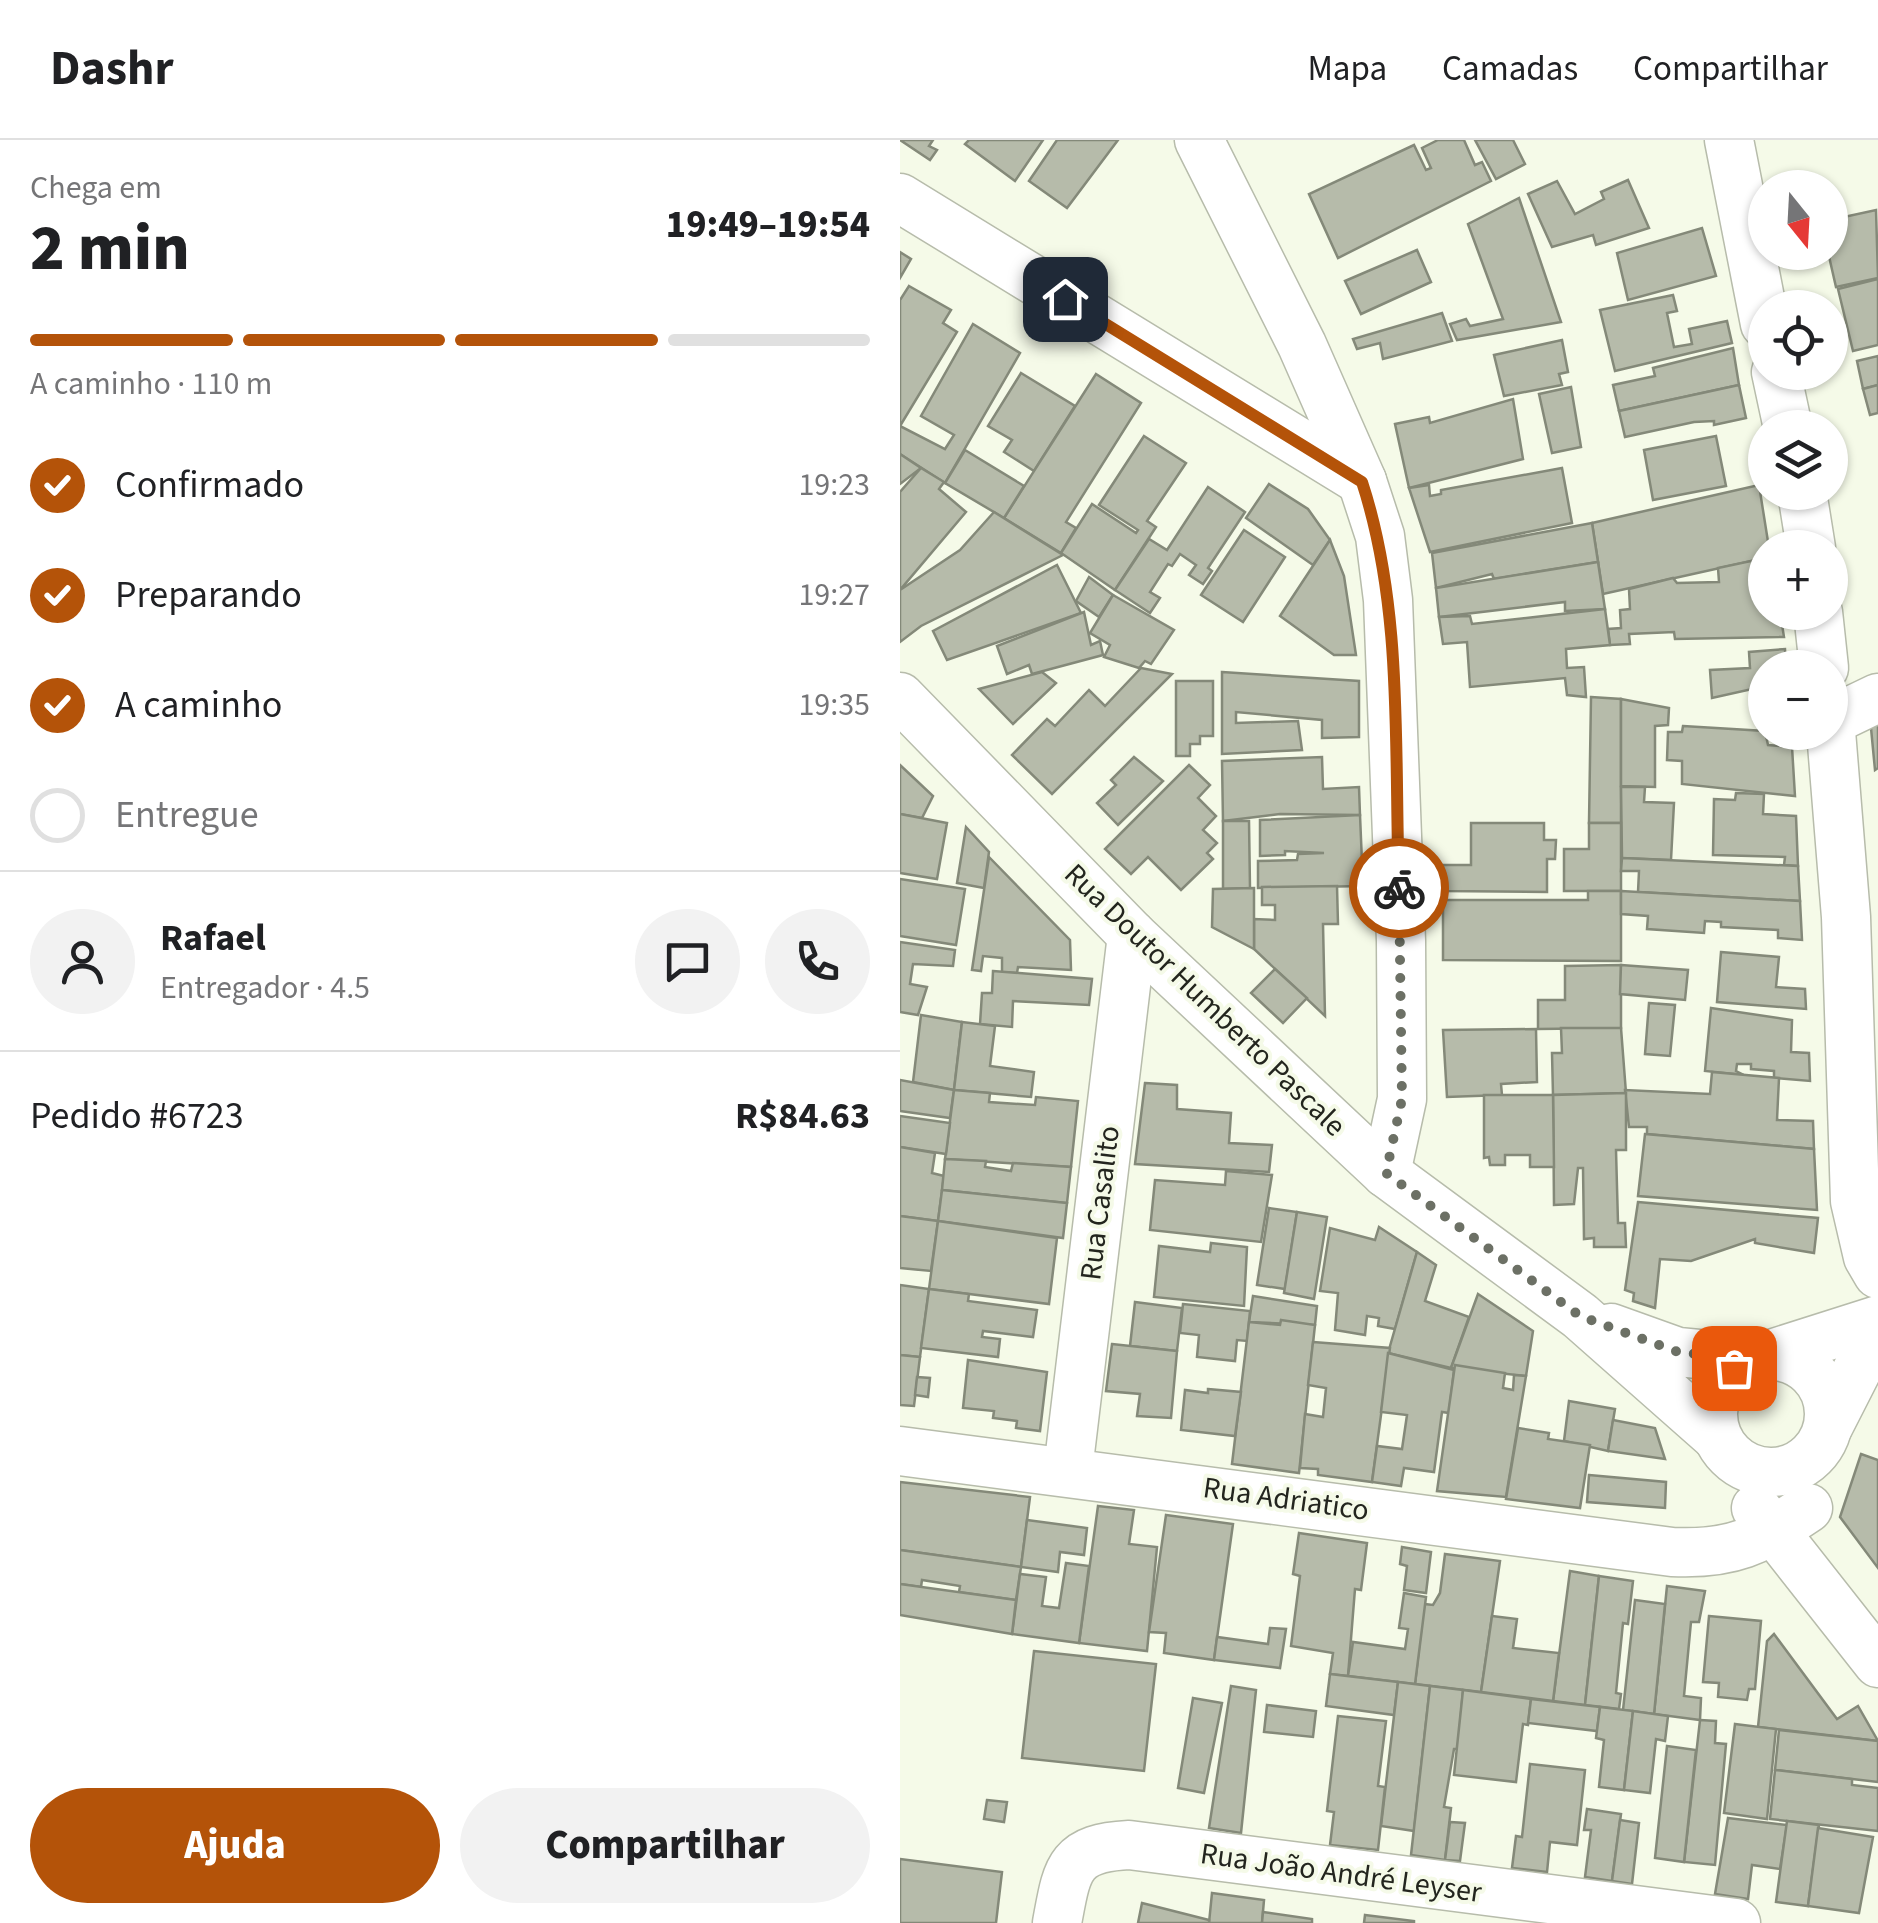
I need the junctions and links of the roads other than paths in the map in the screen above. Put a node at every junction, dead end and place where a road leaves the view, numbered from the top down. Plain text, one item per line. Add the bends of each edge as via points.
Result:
1 (1199, 140) edge
2 (1729, 140) edge
3 (900, 198) edge
4 (1758, 290) edge
5 (1362, 482) junction
6 (900, 697) edge
7 (1878, 698) edge
8 (1848, 712) edge
9 (1835, 750) edge
10 (1862, 914) edge
11 (1132, 935) junction
12 (1386, 1173) junction
13 (1878, 1274) edge
14 (1580, 1316) junction
15 (1878, 1320) edge
16 (1878, 1329) edge
17 (1759, 1357) junction
18 (1817, 1443) junction
19 (900, 1451) edge
20 (1727, 1456) junction
21 (1068, 1470) junction
22 (1790, 1520) junction
23 (1672, 1552) junction
24 (1878, 1652) edge
25 (1878, 1663) edge
26 (1056, 1923) edge
27 (1736, 1923) edge

1 - 5 street via 1302,344
2 - 4 street
3 - 5 street
5 - 12 street via 1380,536 1388,600 1402,941 1402,1099
6 - 11 street, Rua Doutor Humberto Pascale
7 - 8 street
9 - 10 street
10 - 13 street via 1855,1201
11 - 12 street, Rua Doutor Humberto Pascale
11 - 21 street, Rua Casalito
12 - 14 street, Rua Doutor Humberto Pascale
14 - 17 street, Rua Doutor Humberto Pascale via 1678,1352
14 - 20 street, Rua Doutor Humberto Pascale
15 - 17 street
16 - 18 street
17 - 18 street via 1786,1357 1816,1376 1825,1390
17 - 20 street via 1721,1382 1714,1400
18 - 20 street via 1773,1473
18 - 22 street, Rua Doutor Humberto Pascale
19 - 21 street, Rua Adriatico
20 - 22 street, Rua Doutor Humberto Pascale
20 - 23 street via 1726,1508 1713,1526
21 - 23 street, Rua Adriatico
22 - 23 street, Rua Adriatico via 1742,1547
22 - 24 street, Rua Doutor Humberto Pascale via 1820,1543
22 - 25 street, Rua Doutor Humberto Pascale
26 - 27 street, Rua João André Leyser via 1066,1872 1079,1857 1130,1844

